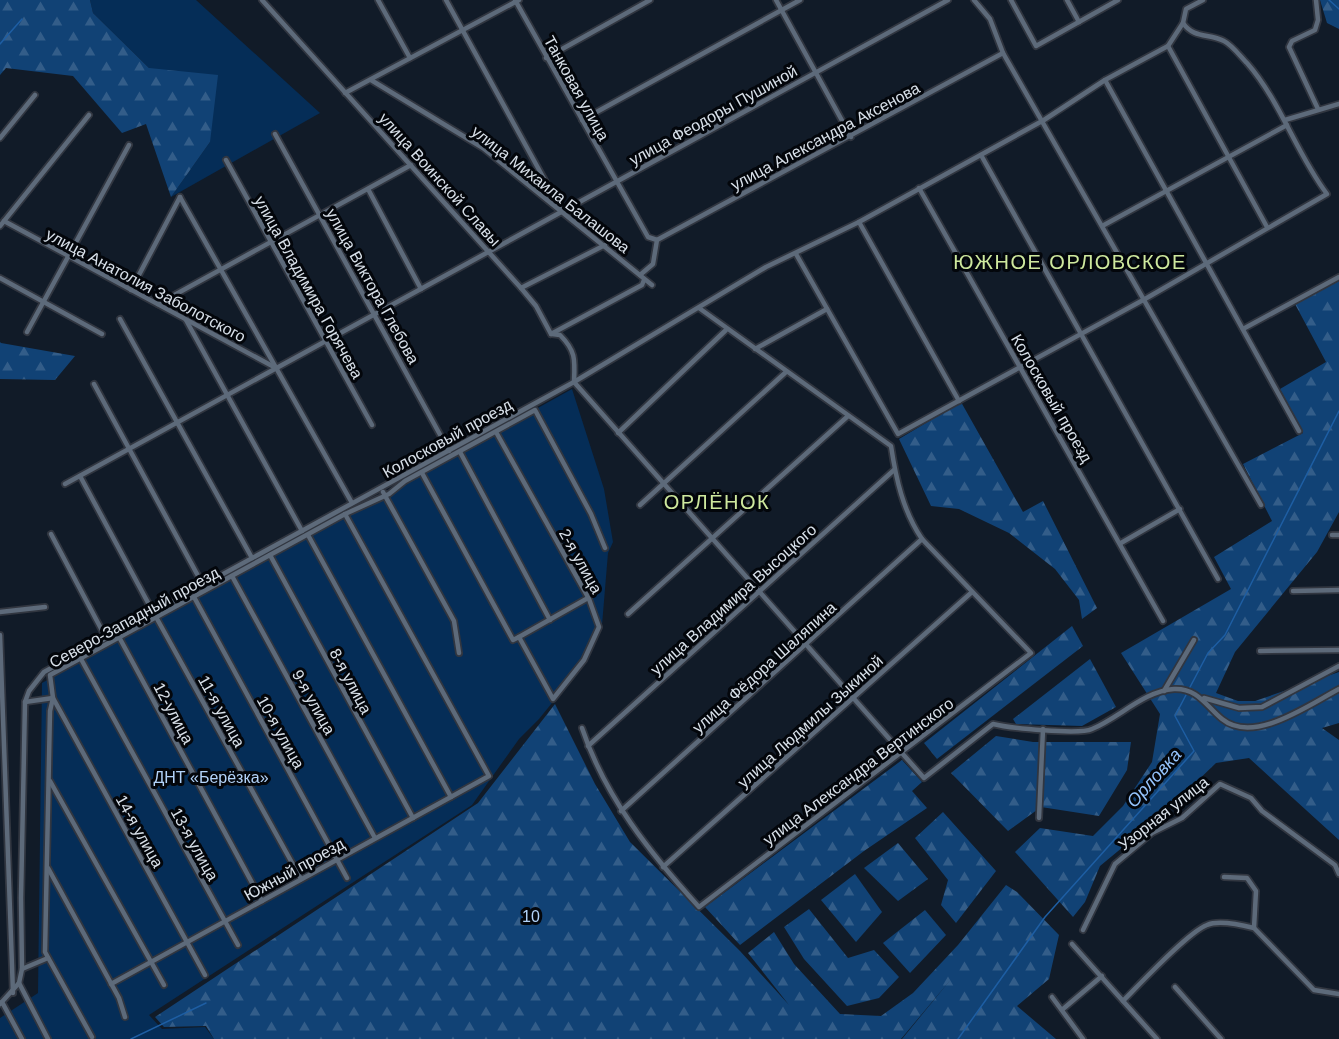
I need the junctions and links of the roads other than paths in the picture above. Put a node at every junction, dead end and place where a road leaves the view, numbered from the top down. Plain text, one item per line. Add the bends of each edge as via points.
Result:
1 (262, 0) edge
2 (378, 0) edge
3 (446, 0) edge
4 (650, 0) edge
5 (776, 0) edge
6 (800, 0) edge
7 (948, 0) edge
8 (974, 0) edge
9 (1011, 0) edge
10 (1067, 0) edge
11 (1118, 0) edge
12 (1203, 0) edge
13 (1316, 0) edge
14 (516, 1) edge
15 (782, 10) junction
16 (1079, 22) junction
17 (1183, 23) junction
18 (462, 30) junction
19 (1168, 46) junction
20 (1004, 53) junction
21 (410, 58) junction
22 (546, 58) junction
23 (816, 72) junction
24 (371, 80) junction
25 (1105, 80) junction
26 (345, 93) junction
27 (35, 95) dead end
28 (1339, 104) edge
29 (1318, 109) junction
30 (89, 115) dead end
31 (582, 120) junction
32 (1044, 120) junction
33 (1286, 123) junction
34 (275, 134) dead end
35 (851, 137) junction
36 (0, 138) edge
37 (129, 145) dead end
38 (981, 155) junction
39 (1229, 157) junction
40 (226, 160) dead end
41 (411, 165) junction
42 (616, 182) junction
43 (919, 188) junction
44 (368, 189) junction
45 (1167, 191) junction
46 (562, 212) junction
47 (320, 215) junction
48 (859, 222) junction
49 (2, 224) edge
50 (1104, 225) junction
51 (1267, 227) junction
52 (657, 240) junction
53 (271, 242) junction
54 (605, 245) junction
55 (489, 252) junction
56 (796, 254) junction
57 (69, 258) junction
58 (1206, 262) junction
59 (220, 270) junction
60 (640, 275) junction
61 (1339, 277) edge
62 (0, 278) edge
63 (644, 280) junction
64 (652, 285) dead end
65 (521, 288) junction
66 (422, 289) junction
67 (131, 290) junction
68 (1144, 299) junction
69 (45, 301) junction
70 (158, 304) junction
71 (699, 308) junction
72 (827, 309) junction
73 (375, 315) junction
74 (120, 319) dead end
75 (186, 319) junction
76 (1243, 329) junction
77 (726, 330) junction
78 (27, 332) dead end
79 (102, 333) dead end
80 (1083, 333) junction
81 (551, 334) junction
82 (326, 342) junction
83 (755, 349) junction
84 (1021, 368) junction
85 (278, 369) junction
86 (786, 372) junction
87 (574, 382) junction
88 (94, 384) dead end
89 (227, 396) junction
90 (959, 401) junction
91 (848, 416) junction
92 (177, 423) junction
93 (372, 425) dead end
94 (1299, 430) dead end
95 (496, 432) junction
96 (618, 433) junction
97 (129, 449) junction
98 (449, 451) junction
99 (460, 452) junction
100 (894, 470) junction
101 (422, 473) junction
102 (80, 476) junction
103 (65, 484) dead end
104 (664, 486) junction
105 (381, 487) junction
106 (383, 494) junction
107 (352, 503) junction
108 (640, 505) dead end
109 (1261, 505) dead end
110 (1180, 509) junction
111 (345, 514) junction
112 (302, 531) junction
113 (51, 534) dead end
114 (1332, 535) dead end
115 (1339, 535) edge
116 (308, 536) junction
117 (713, 539) junction
118 (922, 539) junction
119 (1121, 543) junction
120 (605, 548) dead end
121 (270, 555) junction
122 (252, 558) junction
123 (232, 576) junction
124 (1218, 579) dead end
125 (203, 585) junction
126 (1339, 590) edge
127 (1293, 591) dead end
128 (972, 592) junction
129 (758, 593) junction
130 (194, 597) junction
131 (588, 598) junction
132 (45, 607) dead end
133 (0, 612) edge
134 (153, 612) junction
135 (628, 614) dead end
136 (156, 617) junction
137 (550, 620) junction
138 (1163, 621) dead end
139 (118, 632) junction
140 (0, 635) edge
141 (519, 637) junction
142 (106, 638) junction
143 (120, 638) junction
144 (1194, 640) dead end
145 (806, 645) junction
146 (1339, 650) edge
147 (1260, 651) dead end
148 (459, 653) dead end
149 (81, 659) junction
150 (1339, 666) edge
151 (1339, 689) edge
152 (1164, 691) junction
153 (53, 698) junction
154 (854, 698) junction
155 (1203, 698) junction
156 (25, 702) junction
157 (582, 728) dead end
158 (1043, 729) junction
159 (588, 746) junction
160 (903, 752) junction
161 (49, 778) junction
162 (451, 797) junction
163 (621, 811) junction
164 (413, 818) junction
165 (1039, 818) dead end
166 (375, 838) junction
167 (338, 859) junction
168 (47, 866) junction
169 (663, 867) junction
170 (1339, 874) edge
171 (1224, 877) dead end
172 (347, 878) dead end
173 (301, 879) junction
174 (262, 901) junction
175 (225, 922) junction
176 (1254, 928) junction
177 (1083, 930) dead end
178 (187, 942) junction
179 (1072, 944) dead end
180 (238, 945) dead end
181 (48, 958) junction
182 (150, 962) junction
183 (22, 969) junction
184 (205, 975) dead end
185 (1102, 976) junction
186 (19, 983) junction
187 (111, 984) junction
188 (164, 985) dead end
189 (1175, 987) dead end
190 (13, 993) junction
191 (1339, 994) edge
192 (1052, 997) dead end
193 (1123, 1001) junction
194 (1, 1003) edge
195 (1063, 1009) junction
196 (125, 1017) dead end
197 (92, 1037) dead end
198 (22, 1039) edge
199 (48, 1039) edge
200 (1083, 1039) edge
201 (1157, 1039) edge
202 (1221, 1039) edge

1 - 26 street, улица Воинской Славы
2 - 21 street
3 - 18 street
4 - 22 street
5 - 15 street
6 - 15 street
7 - 23 street, улица Феодоры Пушиной
8 - 20 street via 990,19
9 - 16 street via 1036,46
10 - 16 street
11 - 16 street
12 - 17 street, Колосковый проезд via 1186,9
13 - 29 street via 1315,30 1292,41 1289,47
14 - 18 street
14 - 22 street, Танковая улица
15 - 23 street
15 - 31 street
17 - 19 street, Колосковый проезд
17 - 33 street via 1196,35 1224,41 1248,64
18 - 21 street
18 - 46 street
19 - 25 street, Колосковый проезд
19 - 39 street
20 - 32 street
20 - 35 street, улица Александра Аксенова
21 - 24 street
22 - 31 street, Танковая улица
23 - 35 street
23 - 42 street, улица Феодоры Пушиной
24 - 26 street
24 - 46 street, улица Михаила Балашова via 483,148
25 - 32 street, Колосковый проезд
25 - 45 street
26 - 41 street, улица Воинской Славы
27 - 36 street
28 - 29 street
29 - 33 street
30 - 49 street
31 - 42 street, Танковая улица
32 - 38 street, Колосковый проезд
32 - 50 street
33 - 39 street
33 - 51 street via 1309,170 1328,194
34 - 47 street, улица Виктора Глебова
35 - 52 street, улица Александра Аксенова
37 - 57 street
38 - 43 street, Колосковый проезд
38 - 80 street
39 - 45 street
39 - 51 street
40 - 53 street, улица Владимира Горячева
41 - 44 street
41 - 55 street, улица Воинской Славы
42 - 46 street, улица Феодоры Пушиной
42 - 52 street, Танковая улица via 648,237
43 - 48 street, Колосковый проезд
43 - 84 street, Колосковый проезд
44 - 47 street
44 - 66 street
45 - 50 street
45 - 58 street
46 - 54 street, улица Михаила Балашова
46 - 55 street, улица Феодоры Пушиной
47 - 53 street
47 - 73 street, улица Виктора Глебова
48 - 56 street, Колосковый проезд
48 - 90 street
49 - 57 street, улица Анатолия Заболотского
50 - 68 street
51 - 58 street
52 - 60 street via 653,264
53 - 59 street
53 - 82 street, улица Владимира Горячева
54 - 60 street, улица Михаила Балашова
54 - 65 street
55 - 65 street, улица Воинской Славы
55 - 66 street, улица Феодоры Пушиной
56 - 71 street, Колосковый проезд via 766,267
56 - 72 street
57 - 67 street, улица Анатолия Заболотского
57 - 69 street
58 - 68 street
58 - 76 street
59 - 67 street, улица Анатолия Заболотского via 180,197
59 - 70 street
59 - 85 street, улица Анатолия Заболотского
60 - 63 street, улица Михаила Балашова
61 - 76 street
62 - 69 street
63 - 64 street, улица Михаила Балашова
63 - 81 street via 642,285
65 - 81 street, улица Воинской Славы
66 - 73 street, улица Феодоры Пушиной
67 - 70 street, улица Анатолия Заболотского
68 - 80 street
68 - 109 street
69 - 78 street
69 - 79 street
70 - 75 street, улица Анатолия Заболотского
71 - 77 street
71 - 87 street, Колосковый проезд
72 - 83 street
72 - 90 street via 898,434
73 - 82 street, улица Феодоры Пушиной
73 - 98 street, улица Виктора Глебова
74 - 92 street
75 - 85 street, улица Анатолия Заболотского
75 - 89 street
76 - 94 street
77 - 83 street
77 - 96 street
80 - 84 street
80 - 110 street
81 - 87 street, улица Воинской Славы via 560,335 574,351
82 - 85 street, улица Феодоры Пушиной
82 - 93 street, улица Владимира Горячева
83 - 86 street
84 - 90 street
84 - 119 street, Колосковый проезд
85 - 89 street, улица Феодоры Пушиной
85 - 107 street, улица Анатолия Заболотского
86 - 91 street
86 - 104 street
87 - 96 street
87 - 98 street, Колосковый проезд
88 - 97 street
89 - 92 street, улица Феодоры Пушиной
89 - 112 street
91 - 100 street via 891,446
91 - 117 street
92 - 97 street, улица Феодоры Пушиной
92 - 122 street
95 - 99 street, Северо-Западный проезд
95 - 120 street, Северо-Западный проезд via 535,410
95 - 131 street, 2-я улица
96 - 104 street
97 - 102 street, улица Феодоры Пушиной
97 - 125 street
98 - 105 street, Колосковый проезд
99 - 101 street, Северо-Западный проезд
99 - 137 street
100 - 118 street via 909,519
100 - 129 street, улица Владимира Высоцкого
101 - 106 street, Северо-Западный проезд
101 - 141 street via 513,640
102 - 103 street, улица Феодоры Пушиной
102 - 134 street
104 - 108 street
104 - 117 street
105 - 106 street
105 - 107 street, Колосковый проезд
106 - 111 street, Северо-Западный проезд
106 - 148 street via 454,621
107 - 112 street, Колосковый проезд
110 - 119 street
110 - 124 street
111 - 116 street, Северо-Западный проезд
111 - 162 street, Южный проезд via 489,776
112 - 122 street, Колосковый проезд
113 - 142 street
114 - 115 street
116 - 121 street, Северо-Западный проезд
116 - 162 street
117 - 129 street
117 - 135 street
118 - 128 street
118 - 145 street, улица Фёдора Шаляпина
119 - 138 street, Колосковый проезд
121 - 123 street, Северо-Западный проезд
121 - 164 street, 8-я улица
122 - 125 street, Колосковый проезд
123 - 130 street, Северо-Западный проезд
123 - 166 street, 9-я улица
125 - 134 street, Колосковый проезд
126 - 127 street
128 - 154 street, улица Людмилы Зыкиной
128 - 160 street, улица Александра Вертинского via 1031,652
129 - 145 street
129 - 159 street, улица Владимира Высоцкого
130 - 136 street, Северо-Западный проезд
130 - 167 street, 10-я улица
131 - 137 street
131 - 141 street, 2-я улица via 599,627 584,660 553,699
132 - 133 street
134 - 139 street, Колосковый проезд
136 - 143 street, Северо-Западный проезд
136 - 173 street, 11-я улица
137 - 141 street
139 - 142 street, Колосковый проезд
139 - 143 street, 12-улица
140 - 190 street
142 - 156 street, Колосковый проезд via 44,672
143 - 149 street, Северо-Западный проезд
143 - 174 street, 12-улица
144 - 152 street
145 - 154 street
145 - 163 street, улица Фёдора Шаляпина
146 - 147 street
149 - 153 street, Северо-Западный проезд via 50,675
149 - 175 street, 13-я улица
150 - 155 street via 1262,707 1239,708
151 - 155 street via 1263,727 1230,724
152 - 155 street via 1183,690
152 - 158 street via 1090,731
153 - 156 street
153 - 161 street, Северо-Западный проезд
153 - 178 street, 14-я улица
154 - 160 street
154 - 169 street, улица Людмилы Зыкиной
156 - 183 street
157 - 159 street
158 - 160 street via 993,724 924,778
158 - 165 street
159 - 163 street
160 - 169 street, улица Александра Вертинского via 699,907
161 - 168 street, Северо-Западный проезд
161 - 182 street
162 - 164 street, Южный проезд
163 - 169 street
164 - 166 street, Южный проезд
166 - 167 street, Южный проезд
167 - 172 street, 10-я улица
167 - 173 street, Южный проезд
168 - 181 street, Северо-Западный проезд
168 - 187 street
170 - 177 street, Узорная улица via 1335,865 1262,812 1251,798 1220,784 1182,818 1152,834 1115,864
171 - 176 street via 1247,878 1256,891
173 - 174 street, Южный проезд
174 - 175 street, Южный проезд
175 - 178 street, Южный проезд
175 - 180 street, 13-я улица
176 - 191 street via 1314,990
176 - 193 street via 1208,924
178 - 182 street, Южный проезд
178 - 184 street, 14-я улица
179 - 185 street
181 - 183 street
181 - 197 street
182 - 187 street, Южный проезд
182 - 188 street
183 - 186 street
185 - 193 street
185 - 195 street
186 - 190 street
186 - 199 street
187 - 196 street
189 - 202 street
190 - 194 street
192 - 195 street
193 - 201 street
194 - 198 street
195 - 200 street

